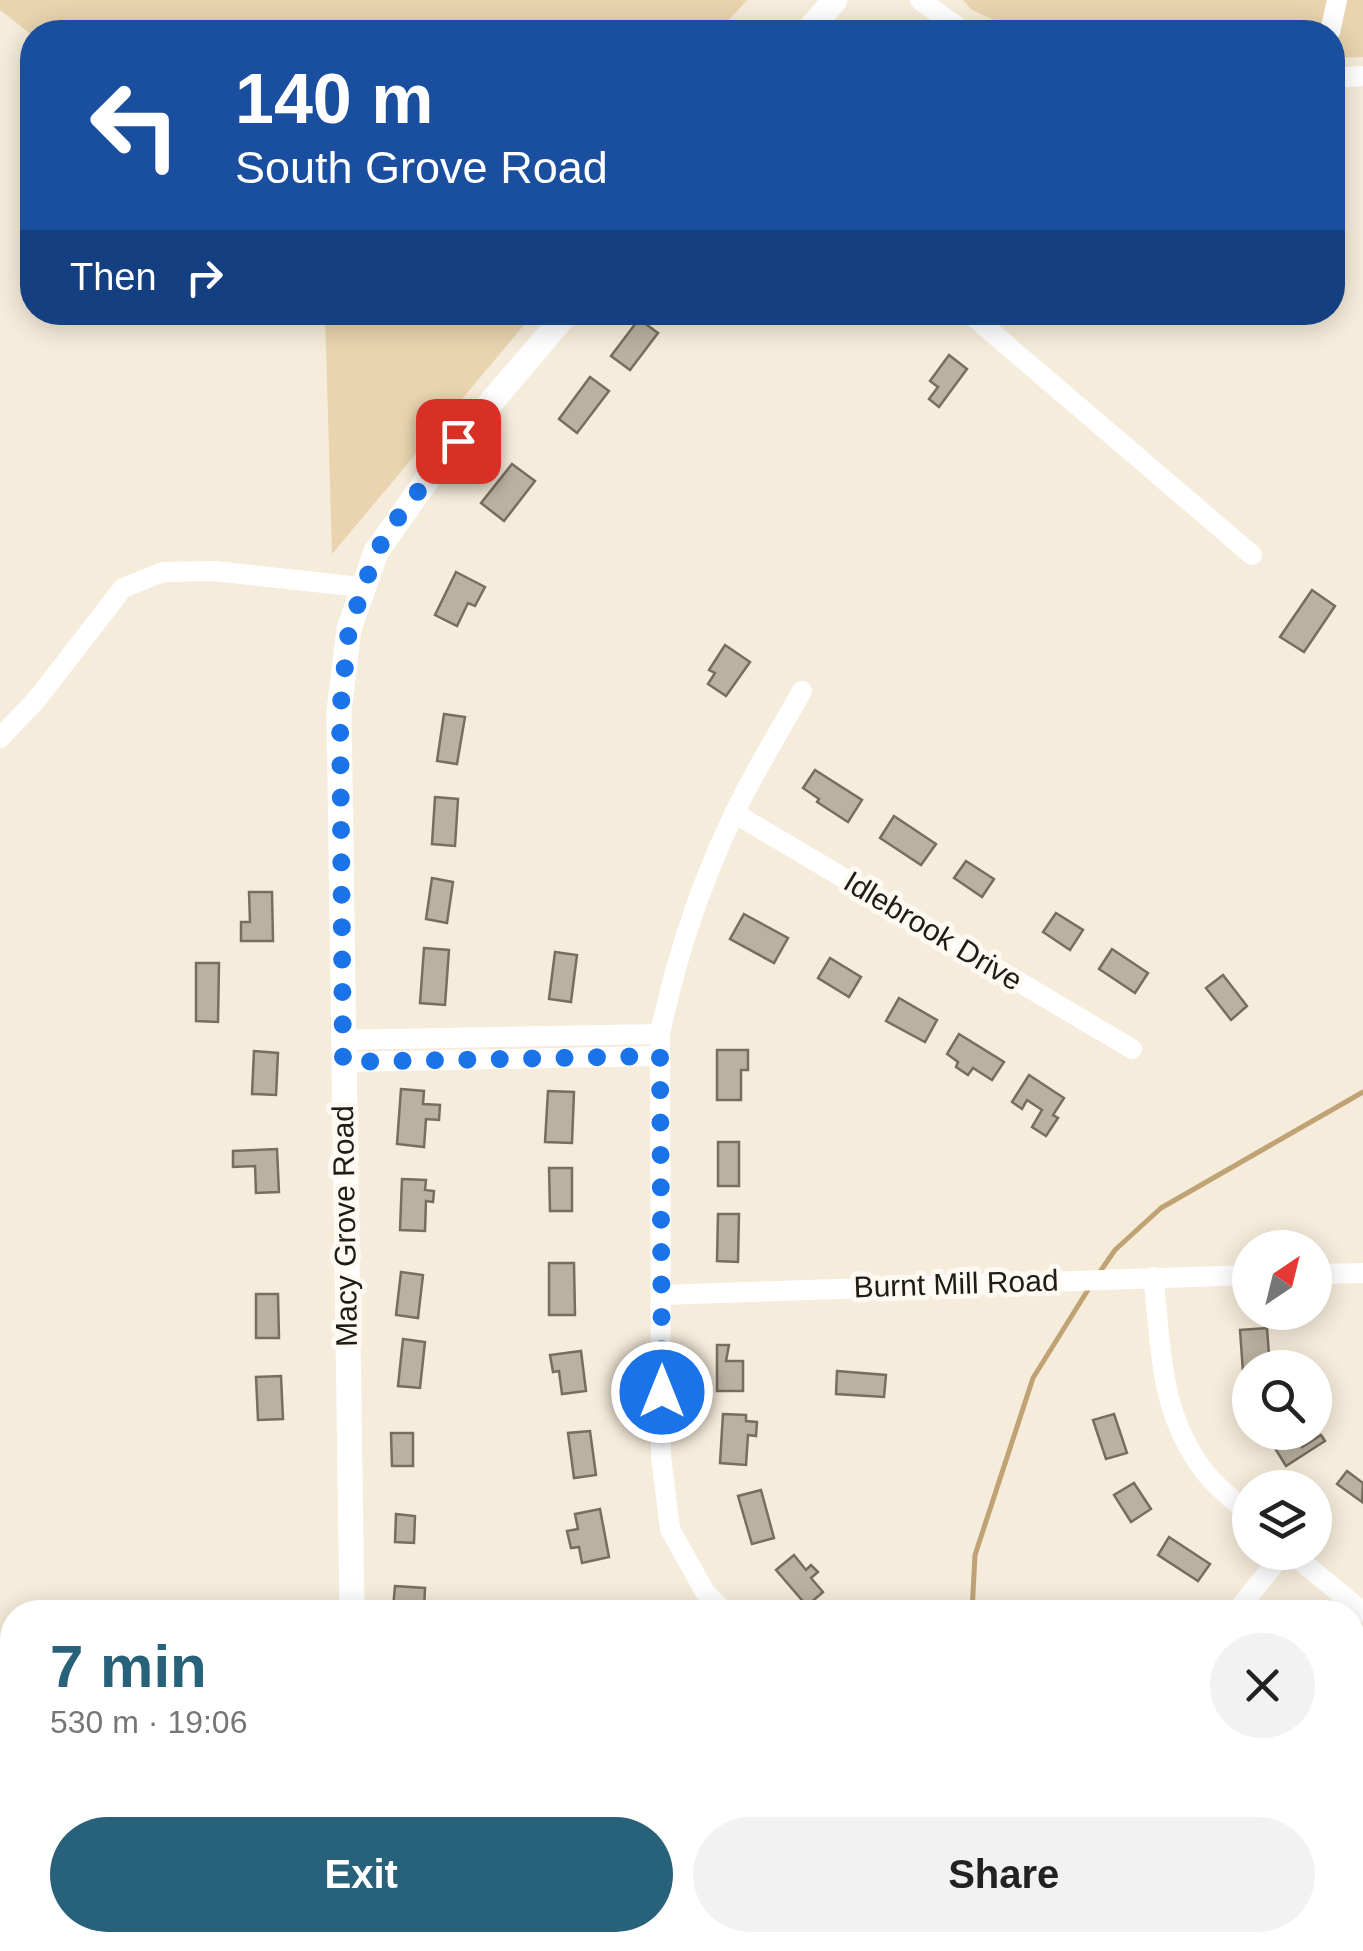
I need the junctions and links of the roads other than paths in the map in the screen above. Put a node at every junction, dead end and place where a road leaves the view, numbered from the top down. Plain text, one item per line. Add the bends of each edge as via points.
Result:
1 (834, 0) edge
2 (920, 0) edge
3 (817, 20) edge
4 (948, 20) edge
5 (557, 325) edge
6 (983, 325) edge
7 (1252, 555) dead end
8 (361, 587) junction
9 (802, 691) dead end
10 (0, 738) edge
11 (734, 813) junction
12 (660, 1034) junction
13 (1132, 1049) dead end
14 (342, 1050) junction
15 (660, 1056) junction
16 (1363, 1273) edge
17 (1332, 1274) edge
18 (1232, 1275) edge
19 (1153, 1276) junction
20 (662, 1295) junction
21 (1232, 1498) edge
22 (1272, 1570) edge
23 (1312, 1570) edge
24 (352, 1600) edge
25 (713, 1600) edge
26 (1246, 1600) edge
27 (1353, 1600) edge

1 - 3 main road
2 - 4 street
5 - 8 main road, Macy Grove Road via 424,482 376,552
6 - 7 street
8 - 10 street via 214,571 163,572 123,588
8 - 14 main road, Macy Grove Road via 346,642 340,712
9 - 11 street
11 - 12 street via 694,907
11 - 13 street, Idlebrook Drive
12 - 14 street
12 - 15 street
14 - 15 street
14 - 24 main road, Macy Grove Road
15 - 20 street
16 - 17 street
18 - 19 street, Burnt Mill Road
19 - 20 street, Burnt Mill Road
19 - 21 street via 1160,1368 1175,1424 1205,1473
20 - 25 street via 662,1456 670,1529
22 - 26 street
23 - 27 street

